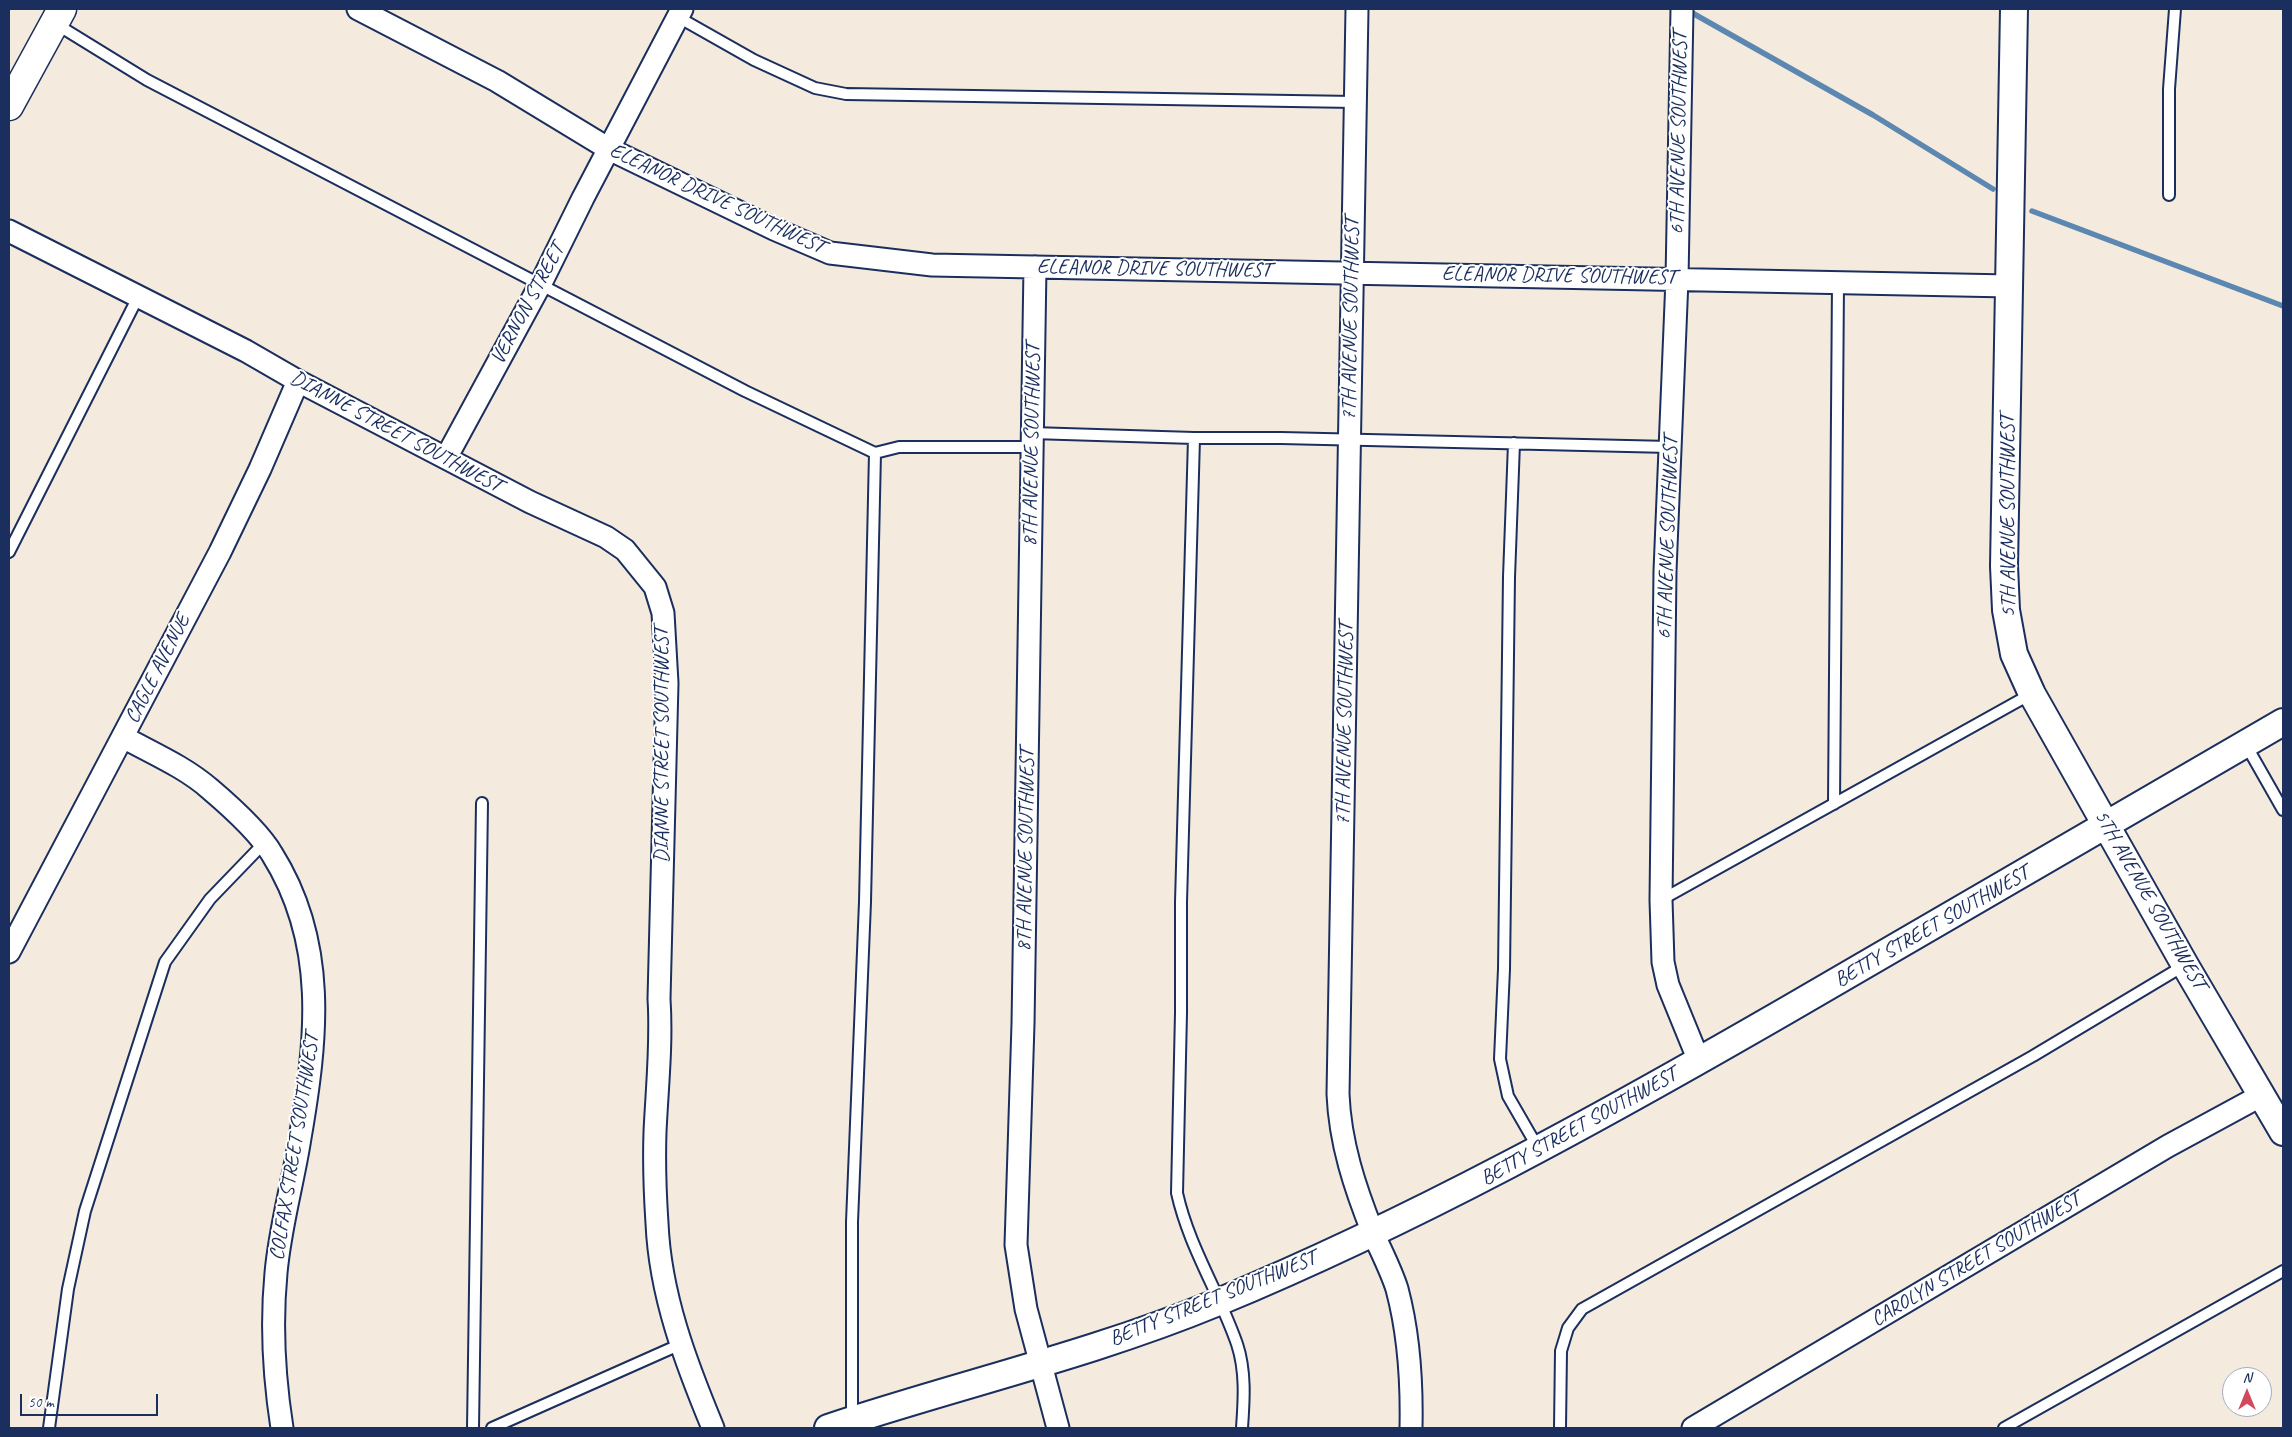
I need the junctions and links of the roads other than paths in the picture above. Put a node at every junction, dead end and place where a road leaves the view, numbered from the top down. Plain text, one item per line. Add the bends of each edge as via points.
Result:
1 (358, 9) edge
2 (1357, 9) edge
3 (1682, 9) edge
4 (2014, 9) edge
5 (2175, 9) edge
6 (680, 13) edge
7 (59, 16) edge
8 (1355, 102) junction
9 (9, 106) edge
10 (609, 149) junction
11 (2169, 195) dead end
12 (9, 231) edge
13 (1036, 267) junction
14 (1353, 272) junction
15 (1676, 279) junction
16 (1838, 283) junction
17 (540, 285) junction
18 (2010, 286) junction
19 (138, 297) junction
20 (298, 381) junction
21 (1194, 438) junction
22 (1032, 440) junction
23 (1348, 440) junction
24 (1514, 443) junction
25 (1670, 447) junction
26 (875, 453) junction
27 (446, 458) junction
28 (9, 552) edge
29 (2032, 694) junction
30 (2283, 722) edge
31 (123, 737) junction
32 (2245, 744) junction
33 (482, 803) dead end
34 (1834, 804) junction
35 (2283, 810) edge
36 (2108, 826) junction
37 (264, 843) junction
38 (1661, 900) junction
39 (9, 952) edge
40 (2185, 965) junction
41 (1698, 1061) junction
42 (2262, 1095) junction
43 (2283, 1132) edge
44 (1539, 1150) junction
45 (1373, 1232) junction
46 (2283, 1271) edge
47 (1219, 1302) junction
48 (681, 1344) junction
49 (1041, 1363) junction
50 (844, 1426) edge
51 (49, 1428) edge
52 (282, 1428) edge
53 (473, 1428) edge
54 (492, 1428) edge
55 (713, 1428) edge
56 (1058, 1428) edge
57 (1242, 1428) edge
58 (1411, 1428) edge
59 (1560, 1428) edge
60 (1693, 1428) edge
61 (2004, 1428) edge

1 - 10 street, ELEANOR DRIVE SOUTHWEST via 496,82
2 - 8 street, 7TH AVENUE SOUTHWEST
3 - 15 street, 6TH AVENUE SOUTHWEST
4 - 18 street, 5TH AVENUE SOUTHWEST
5 - 11 lane via 2169,88
6 - 8 lane via 754,60 815,88 846,94
6 - 10 street, VERNON STREET
7 - 9 main road
7 - 17 lane via 147,80
8 - 14 street, 7TH AVENUE SOUTHWEST
10 - 13 street, ELEANOR DRIVE SOUTHWEST via 830,253 932,265
10 - 17 street, VERNON STREET
12 - 19 street, DIANNE STREET SOUTHWEST
13 - 14 street, ELEANOR DRIVE SOUTHWEST
13 - 22 street, 8TH AVENUE SOUTHWEST
14 - 15 street, ELEANOR DRIVE SOUTHWEST
14 - 23 street, 7TH AVENUE SOUTHWEST
15 - 16 street, ELEANOR DRIVE SOUTHWEST
15 - 25 street, 6TH AVENUE SOUTHWEST
16 - 18 street, ELEANOR DRIVE SOUTHWEST
16 - 34 lane
17 - 26 lane
17 - 27 street, VERNON STREET
18 - 29 street, 5TH AVENUE SOUTHWEST via 2004,566 2006,610 2014,654
19 - 20 street, DIANNE STREET SOUTHWEST
19 - 28 lane
20 - 27 street, DIANNE STREET SOUTHWEST
20 - 31 street, CAGLE AVENUE via 220,552
21 - 22 lane
21 - 23 lane
21 - 47 lane via 1181,902 1177,1193 1195,1250
22 - 26 lane via 899,447
22 - 49 street, 8TH AVENUE SOUTHWEST via 1023,1024 1016,1245 1021,1288
23 - 24 lane
23 - 45 street, 7TH AVENUE SOUTHWEST via 1338,1094 1343,1142
24 - 25 lane
24 - 44 lane via 1500,1059 1508,1096
25 - 38 street, 6TH AVENUE SOUTHWEST via 1665,571
26 - 50 lane via 865,902
27 - 48 street, DIANNE STREET SOUTHWEST via 530,502 606,536 625,550 655,587 663,613 667,684 655,1133 657,1216 662,1270
29 - 34 lane
29 - 36 street, 5TH AVENUE SOUTHWEST
30 - 32 street, BETTY STREET SOUTHWEST
31 - 37 street, COLFAX STREET SOUTHWEST via 210,788
31 - 39 street, CAGLE AVENUE
32 - 35 lane
32 - 36 street, BETTY STREET SOUTHWEST
33 - 53 lane
34 - 38 lane
36 - 40 street, 5TH AVENUE SOUTHWEST
36 - 41 street, BETTY STREET SOUTHWEST
37 - 51 lane via 210,899 165,962 83,1220 68,1289
37 - 52 street, COLFAX STREET SOUTHWEST via 292,894 307,937 315,1004 300,1138 276,1272 274,1362
38 - 41 street, 6TH AVENUE SOUTHWEST via 1663,962 1668,985
40 - 42 street, 5TH AVENUE SOUTHWEST
40 - 59 lane via 2033,1056 1582,1309 1568,1328 1560,1351
41 - 44 street, BETTY STREET SOUTHWEST
42 - 43 street, 5TH AVENUE SOUTHWEST
42 - 60 street, CAROLYN STREET SOUTHWEST via 2159,1151
44 - 45 street, BETTY STREET SOUTHWEST
45 - 47 street, BETTY STREET SOUTHWEST
45 - 58 street, 7TH AVENUE SOUTHWEST via 1396,1287 1409,1349
46 - 61 lane
47 - 49 street, BETTY STREET SOUTHWEST
47 - 57 lane via 1237,1345 1244,1384
48 - 54 lane
48 - 55 street, DIANNE STREET SOUTHWEST
49 - 50 street, BETTY STREET SOUTHWEST
49 - 56 street, 8TH AVENUE SOUTHWEST

